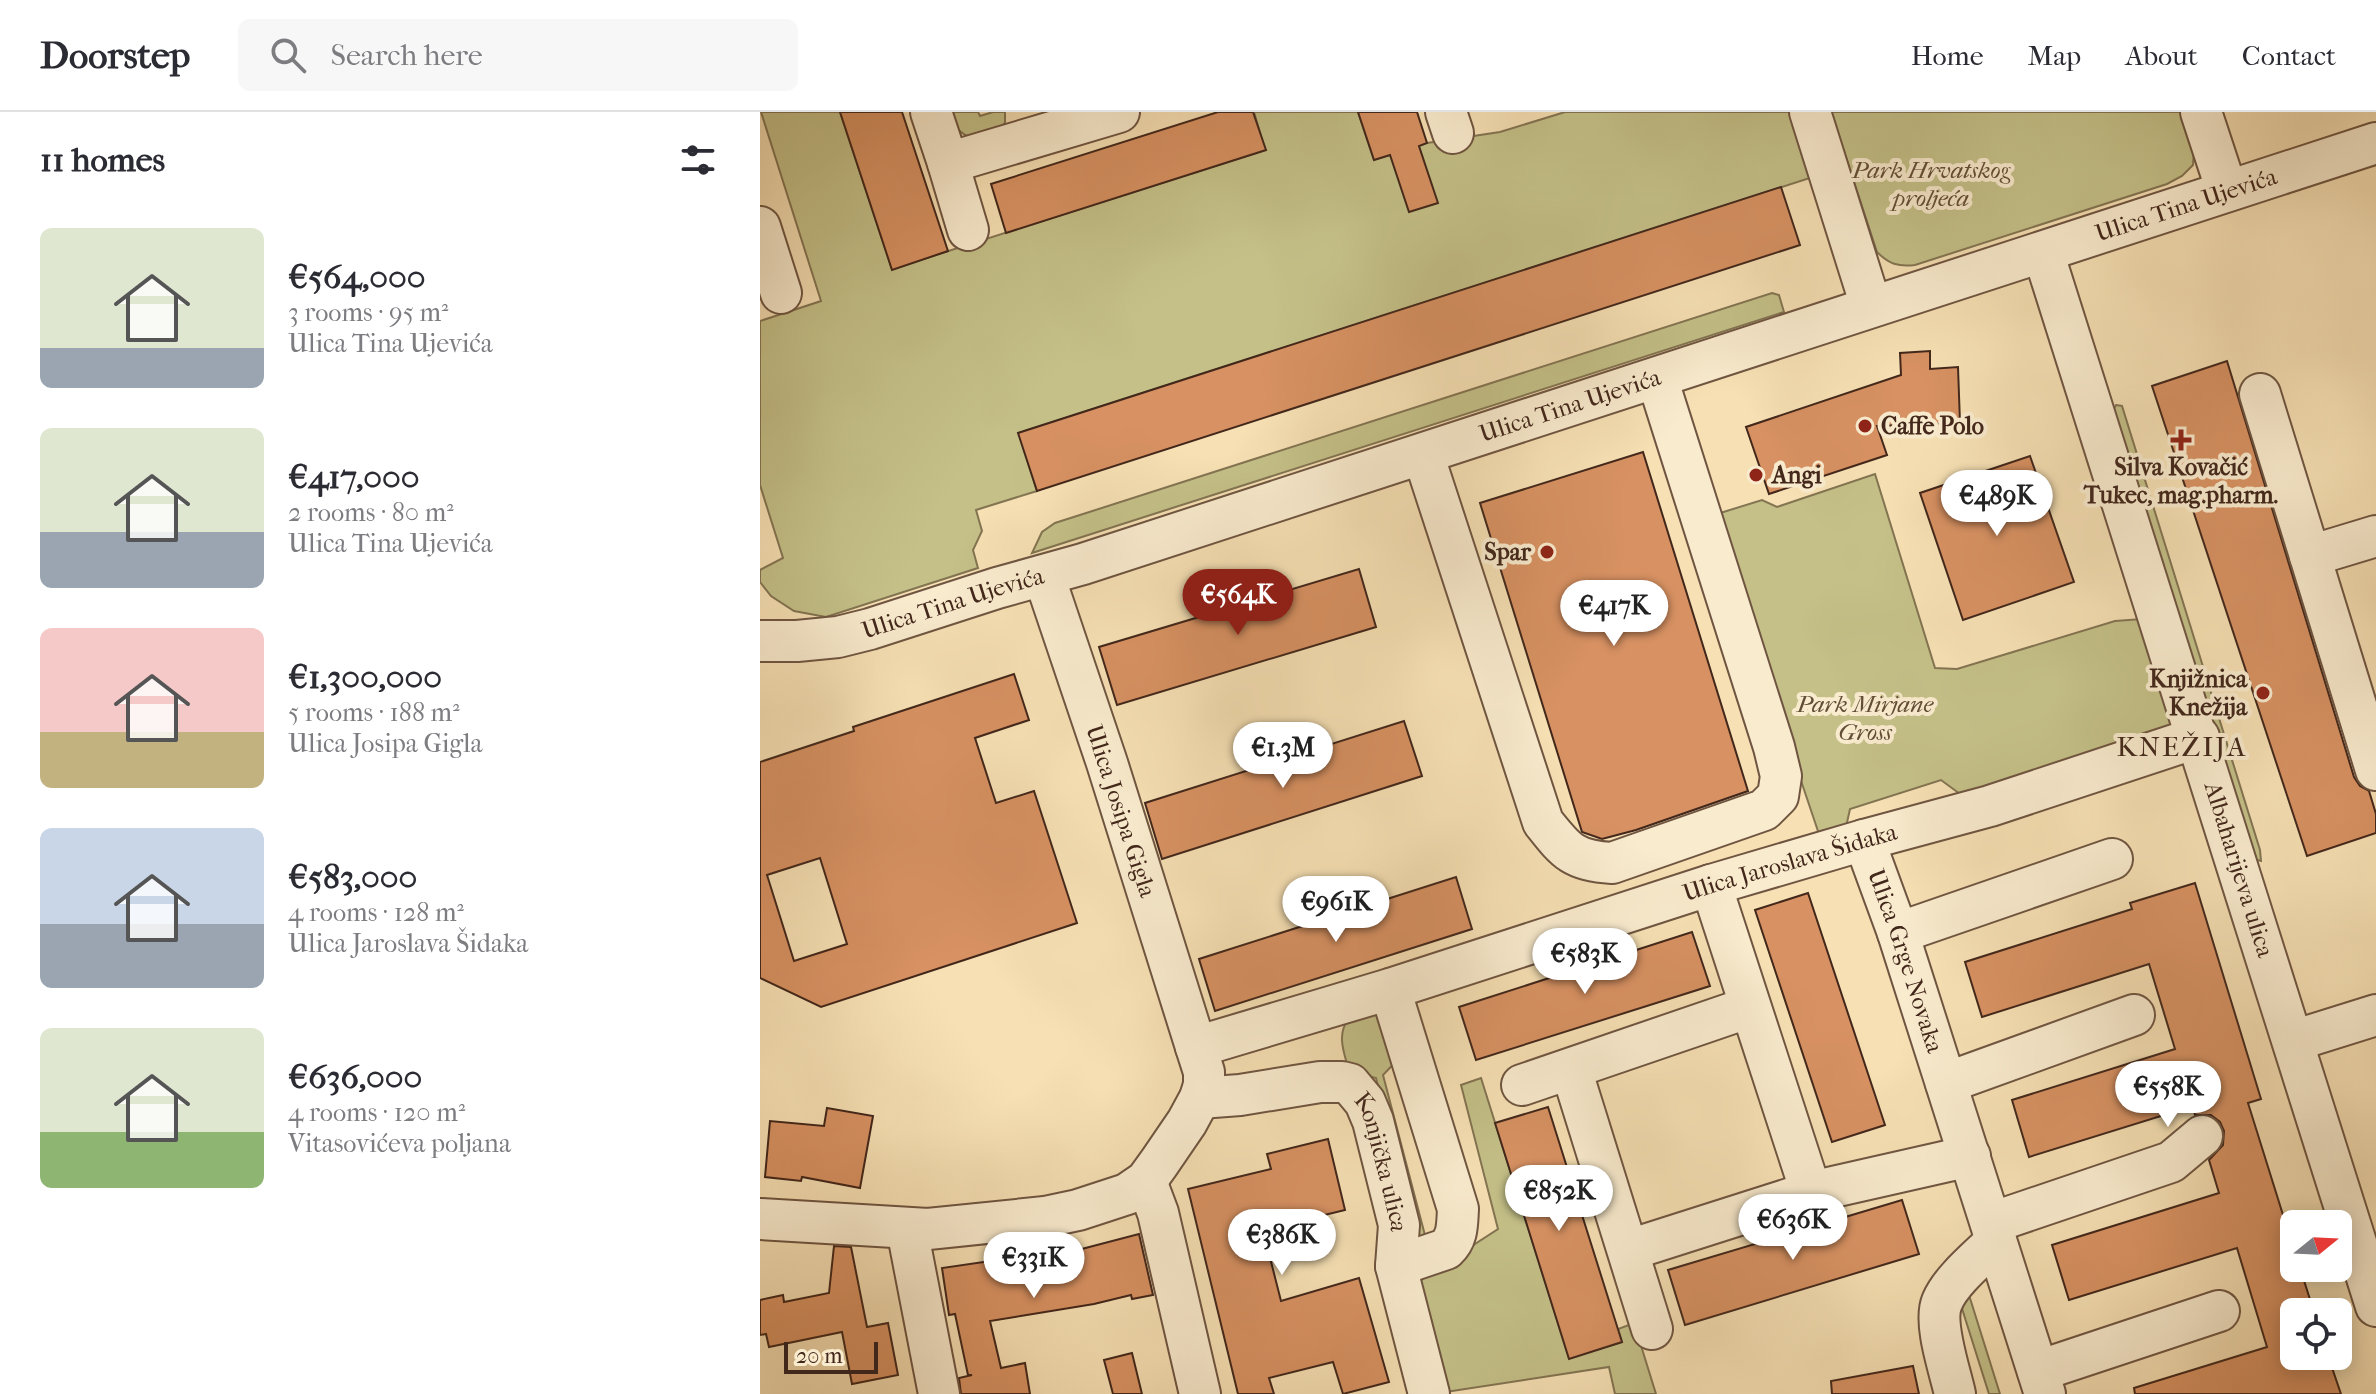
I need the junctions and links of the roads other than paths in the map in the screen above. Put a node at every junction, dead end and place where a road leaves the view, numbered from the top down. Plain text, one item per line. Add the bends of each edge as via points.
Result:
1 (931, 112) edge
2 (1119, 112) edge
3 (1810, 112) edge
4 (2201, 112) edge
5 (2376, 143) edge
6 (948, 163) junction
7 (2227, 191) junction
8 (760, 227) edge
9 (968, 230) dead end
10 (2043, 252) junction
11 (781, 293) dead end
12 (1871, 306) junction
13 (1657, 378) junction
14 (2260, 394) dead end
15 (1423, 454) junction
16 (2376, 536) edge
17 (2310, 556) junction
18 (1044, 576) junction
19 (760, 641) edge
20 (2199, 737) junction
21 (2376, 770) edge
22 (1864, 840) junction
23 (2112, 859) dead end
24 (1711, 885) junction
25 (1898, 933) junction
26 (1390, 989) junction
27 (1750, 1007) junction
28 (2134, 1015) dead end
29 (2376, 1015) edge
30 (2293, 1041) junction
31 (1196, 1047) junction
32 (1571, 1069) junction
33 (1946, 1083) junction
34 (1522, 1085) dead end
35 (1200, 1098) junction
36 (2202, 1136) dead end
37 (1970, 1156) junction
38 (1146, 1181) junction
39 (1811, 1192) junction
40 (2360, 1200) edge
41 (760, 1219) edge
42 (907, 1229) junction
43 (1994, 1232) junction
44 (1629, 1250) junction
45 (1396, 1266) junction
46 (2376, 1306) edge
47 (2219, 1311) dead end
48 (1652, 1329) dead end
49 (2041, 1382) edge
50 (939, 1394) edge
51 (1200, 1394) edge
52 (1429, 1394) edge
53 (1955, 1394) edge

1 - 6 street
2 - 6 street
3 - 12 street
4 - 7 street
5 - 7 street, Ulica Tina Ujevića
6 - 9 street
7 - 10 street, Ulica Tina Ujevića
8 - 11 street
10 - 12 street, Ulica Tina Ujevića
10 - 20 street, Albaharijeva ulica
12 - 13 street, Ulica Tina Ujevića
13 - 15 street, Ulica Tina Ujevića
13 - 15 street via 1781,776 1778,796 1764,810 1683,840 1612,863 1600,862 1564,849 1543,822
14 - 17 street
15 - 18 street, Ulica Tina Ujevića
16 - 17 street
17 - 21 street
18 - 19 street, Ulica Tina Ujevića via 838,637
18 - 31 street, Ulica Josipa Gigla
20 - 22 street, Ulica Jaroslava Šidaka via 1990,806
20 - 30 street, Albaharijeva ulica
22 - 24 street, Ulica Jaroslava Šidaka
22 - 25 street, Ulica Grge Novaka
23 - 25 street
24 - 26 street, Ulica Jaroslava Šidaka
24 - 27 street
25 - 33 street, Ulica Grge Novaka
26 - 31 street, Ulica Jaroslava Šidaka
26 - 45 street via 1458,1209 1456,1235 1446,1249
27 - 32 street
27 - 39 street
28 - 33 street, Ulica Grge Novaka
29 - 30 street
30 - 40 street, Albaharijeva ulica
31 - 35 street, Ulica Josipa Gigla via 1204,1072
32 - 34 street
32 - 44 street
33 - 37 street, Ulica Grge Novaka
35 - 38 street
35 - 45 street, Konjička ulica via 1320,1082 1350,1084 1369,1111 1388,1176 1399,1225
36 - 43 street via 2171,1162
37 - 39 street
37 - 43 street, Ulica Grge Novaka
38 - 42 street via 1108,1201 1045,1217
38 - 51 street
39 - 44 street
40 - 46 street, Albaharijeva ulica
41 - 42 street
42 - 50 street
43 - 49 street, Ulica Grge Novaka
43 - 53 street via 1941,1303 1939,1323
44 - 48 street
45 - 52 street, Konjička ulica
47 - 49 street, Ulica Grge Novaka

